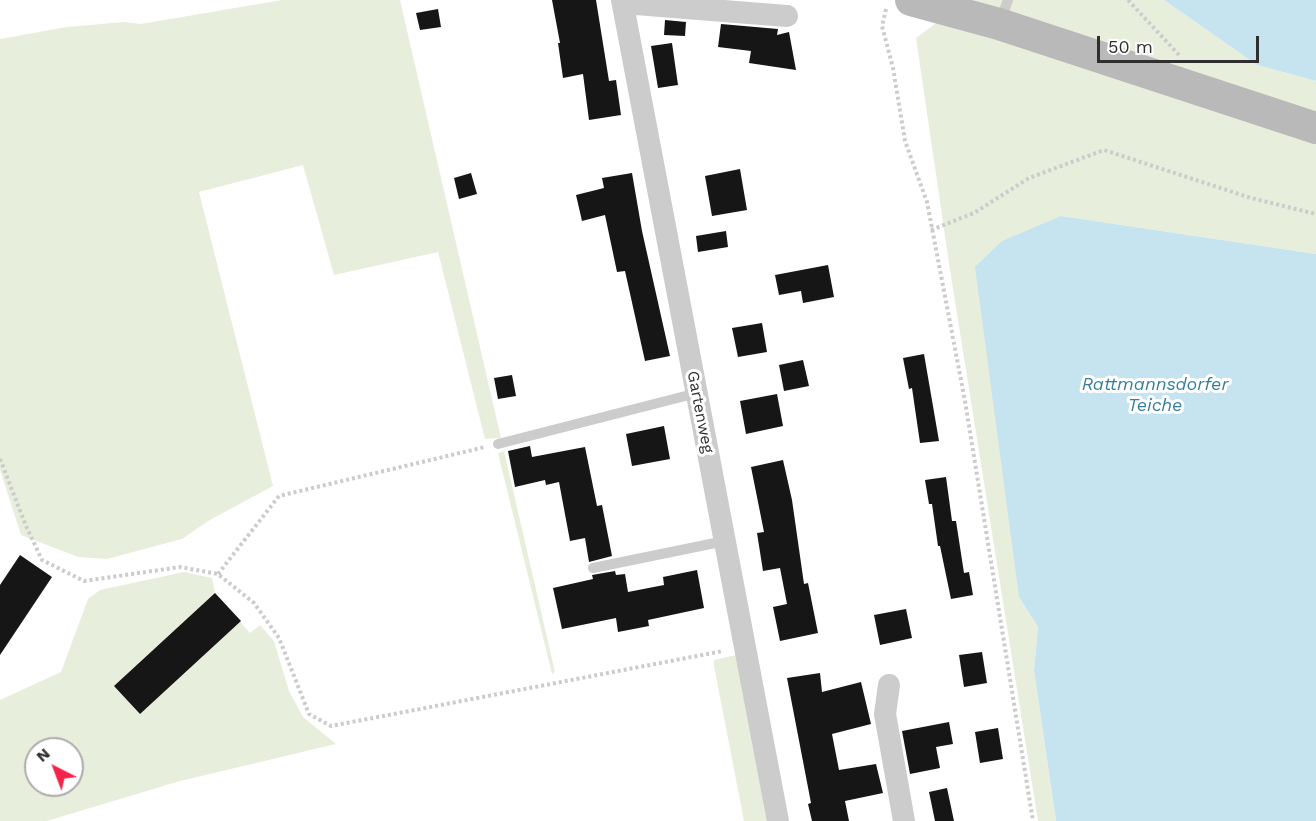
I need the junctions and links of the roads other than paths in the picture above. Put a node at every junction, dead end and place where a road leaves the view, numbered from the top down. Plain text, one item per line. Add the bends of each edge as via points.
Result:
1 (911, 0) edge
2 (623, 2) edge
3 (1004, 12) edge
4 (787, 16) dead end
5 (1316, 128) edge
6 (697, 393) junction
7 (498, 444) road end
8 (725, 541) junction
9 (593, 568) dead end
10 (889, 685) dead end
11 (778, 821) edge
12 (904, 821) edge

1 - 3 main road
2 - 4 street, Gartenweg
2 - 6 street, Gartenweg
3 - 5 main road
6 - 7 lane
6 - 8 street, Gartenweg
8 - 9 lane
8 - 11 street, Gartenweg
10 - 12 street via 885,714

